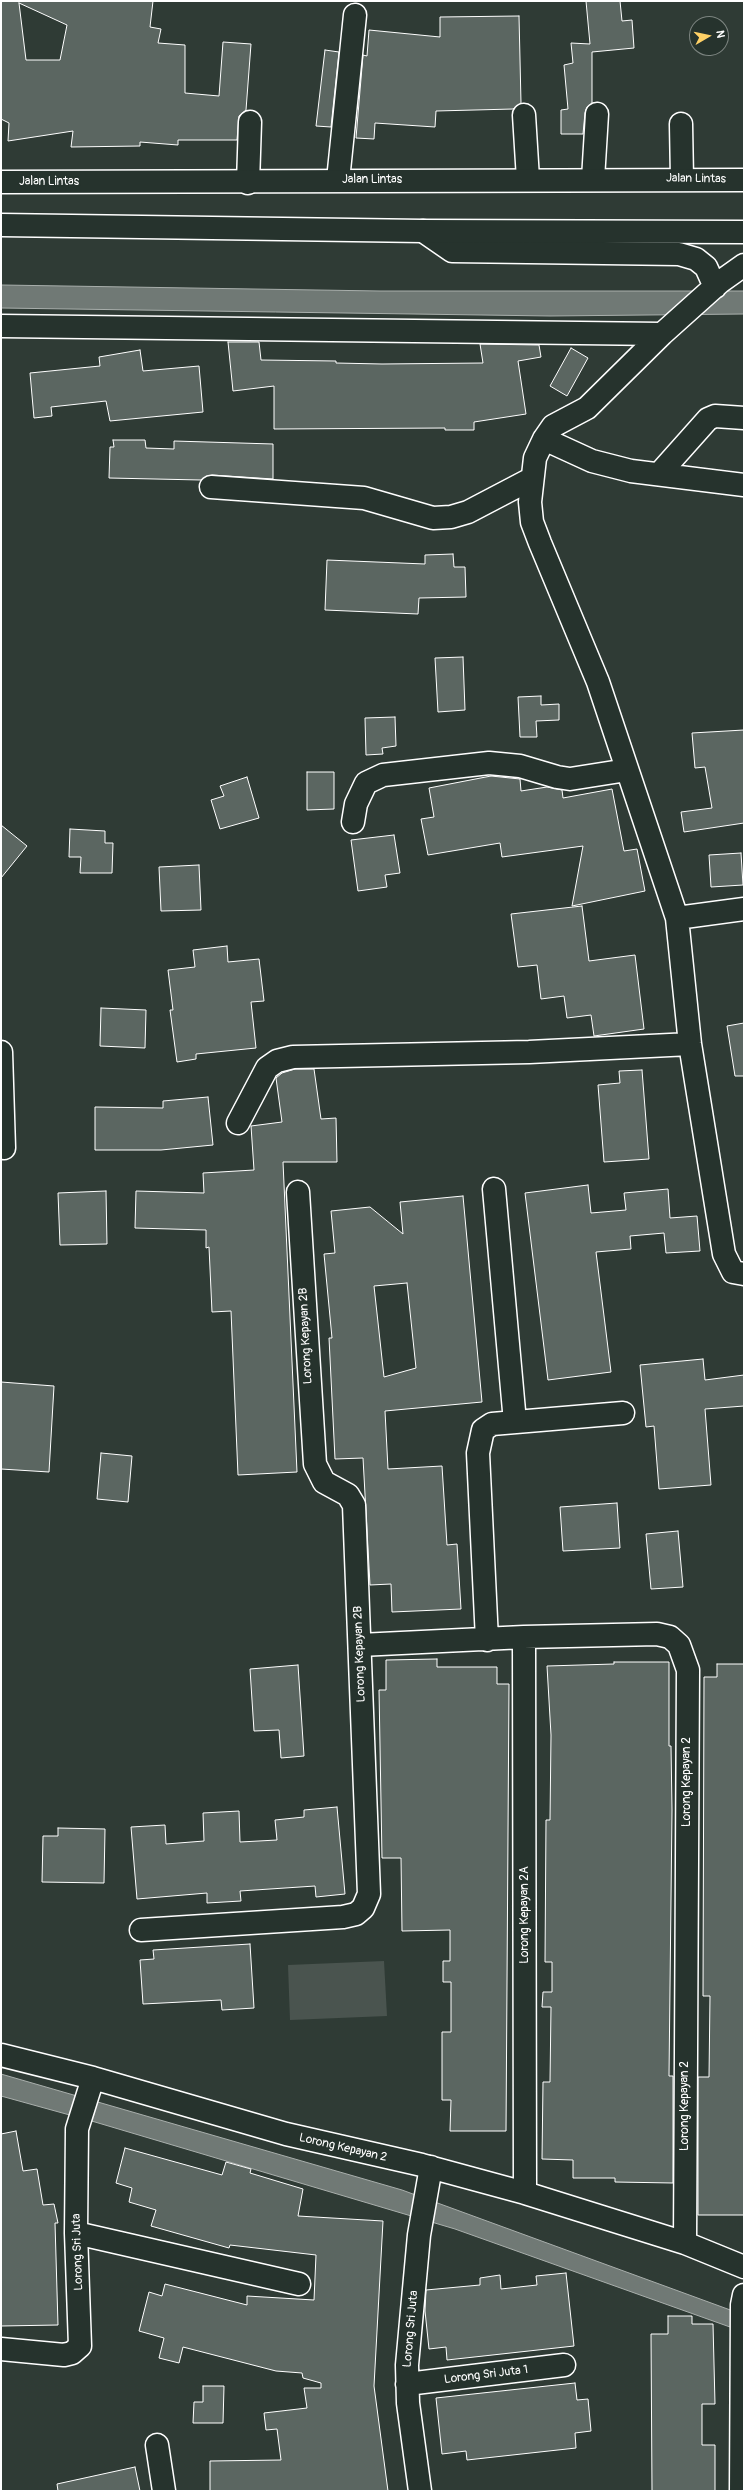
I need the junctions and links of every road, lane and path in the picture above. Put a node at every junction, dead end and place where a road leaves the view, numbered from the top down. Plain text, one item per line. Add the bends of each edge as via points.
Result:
1 (355, 15) dead end
2 (597, 114) dead end
3 (524, 115) dead end
4 (250, 122) dead end
5 (681, 124) dead end
6 (528, 179) junction
7 (593, 179) junction
8 (682, 179) junction
9 (338, 180) junction
10 (744, 180) edge
11 (1, 182) edge
12 (248, 183) junction
13 (1, 225) edge
14 (423, 231) junction
15 (744, 232) edge
16 (744, 265) edge
17 (715, 287) junction
18 (1, 326) edge
19 (662, 334) junction
20 (744, 418) edge
21 (544, 439) junction
22 (659, 474) junction
23 (531, 479) junction
24 (744, 485) edge
25 (211, 487) dead end
26 (627, 770) junction
27 (353, 822) dead end
28 (744, 909) edge
29 (677, 918) junction
30 (690, 1044) junction
31 (1, 1052) edge
32 (238, 1123) dead end
33 (4, 1148) dead end
34 (494, 1189) dead end
35 (298, 1192) dead end
36 (744, 1274) edge
37 (623, 1413) dead end
38 (515, 1422) junction
39 (524, 1637) junction
40 (487, 1640) junction
41 (360, 1645) junction
42 (141, 1930) dead end
43 (1, 2055) edge
44 (90, 2085) junction
45 (430, 2172) junction
46 (525, 2194) junction
47 (76, 2233) junction
48 (685, 2243) junction
49 (744, 2267) edge
50 (299, 2284) dead end
51 (743, 2300) edge
52 (1, 2349) edge
53 (564, 2365) dead end
54 (407, 2384) junction
55 (743, 2434) edge
56 (157, 2445) dead end
57 (164, 2491) edge
58 (420, 2491) edge
59 (741, 2491) edge

1 - 9 main road
2 - 7 main road
3 - 6 main road
4 - 12 main road
5 - 8 main road
6 - 7 main road, Jalan Lintas
6 - 9 main road, Jalan Lintas
7 - 8 main road, Jalan Lintas
8 - 10 main road, Jalan Lintas
9 - 12 main road, Jalan Lintas
11 - 12 main road, Jalan Lintas
13 - 14 main road
14 - 15 main road
14 - 17 main road via 452,251 679,254 696,259 706,267
16 - 17 main road
17 - 19 main road
18 - 19 main road
19 - 21 main road via 587,408 553,426
20 - 22 main road via 715,416 708,419
21 - 22 main road via 592,461 631,471
21 - 23 main road via 535,458
22 - 24 main road
23 - 25 main road via 468,512 451,517 433,518 364,498
23 - 26 main road via 532,522 586,648
26 - 27 main road via 570,779 557,778 520,766 496,763 383,775 366,783 356,804
26 - 29 main road
28 - 29 main road
29 - 30 main road
30 - 32 main road via 529,1052 293,1057 277,1061 267,1068
30 - 36 main road via 724,1254 733,1272
31 - 33 main road
34 - 38 main road
35 - 41 main road, Lorong Kepayan 2B via 314,1464 324,1482 348,1495 354,1505
37 - 38 main road
38 - 40 main road via 492,1424 484,1430 478,1453
39 - 40 main road, Lorong Kepayan 2
39 - 46 main road, Lorong Kepayan 2A
39 - 48 main road, Lorong Kepayan 2 via 657,1634 670,1637 679,1645 688,1670
40 - 41 main road, Lorong Kepayan 2
41 - 42 main road, Lorong Kepayan 2B via 369,1894 363,1908 356,1914 343,1917
43 - 44 main road, Lorong Kepayan 2
44 - 45 main road, Lorong Kepayan 2
44 - 47 main road, Lorong Sri Juta via 77,2129
45 - 46 main road, Lorong Kepayan 2
45 - 54 main road, Lorong Sri Juta via 419,2235
46 - 48 main road, Lorong Kepayan 2
47 - 50 main road
47 - 52 main road, Lorong Sri Juta via 80,2346 72,2353 64,2355
48 - 49 main road, Lorong Kepayan 2
51 - 55 main road
53 - 54 main road, Lorong Sri Juta 1
54 - 58 main road, Lorong Sri Juta
55 - 59 main road
56 - 57 main road

